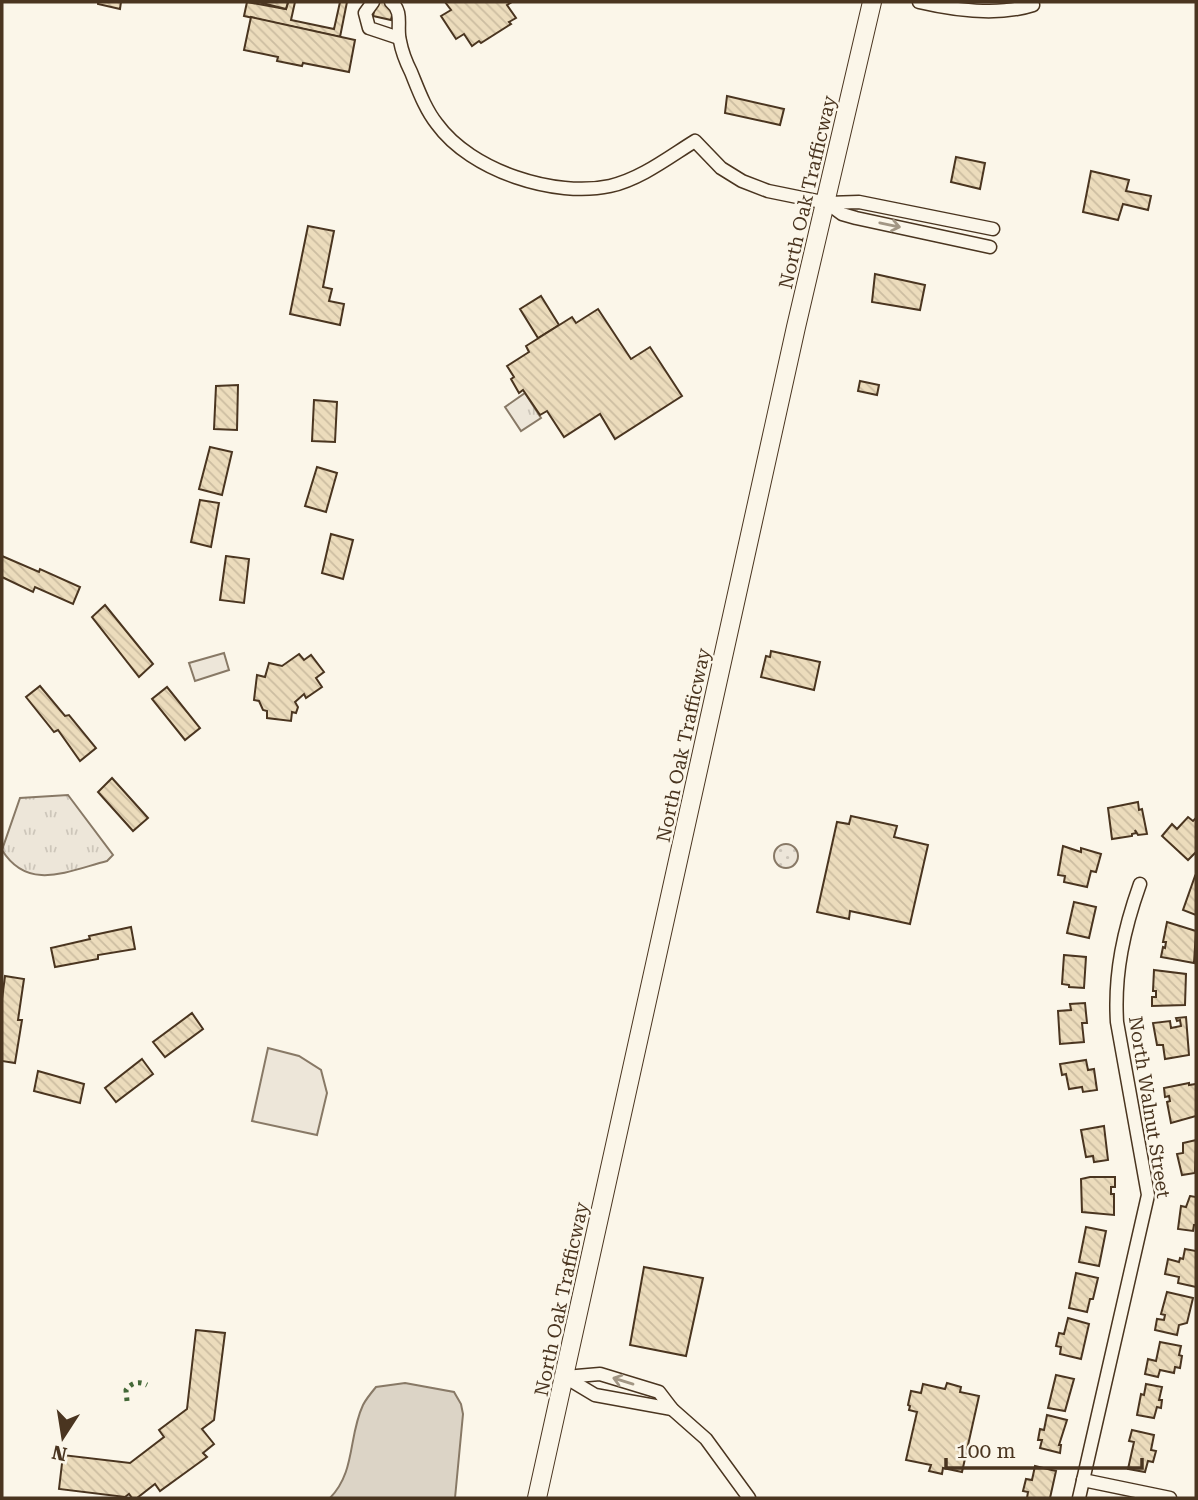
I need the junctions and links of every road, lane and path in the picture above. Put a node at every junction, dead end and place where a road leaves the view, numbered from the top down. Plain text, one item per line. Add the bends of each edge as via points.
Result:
1 (373, 2) edge
2 (391, 2) edge
3 (872, 2) edge
4 (919, 2) edge
5 (1033, 5) dead end
6 (399, 38) junction
7 (827, 203) junction
8 (993, 229) dead end
9 (990, 247) dead end
10 (1140, 884) dead end
11 (565, 1377) junction
12 (672, 1409) junction
13 (1083, 1480) junction
14 (537, 1498) edge
15 (749, 1498) edge
16 (1079, 1498) edge
17 (1170, 1498) edge

1 - 6 street via 365,13 369,28
2 - 6 street via 399,15
3 - 7 main road, North Oak Trafficway
4 - 5 street via 953,10
6 - 7 street via 436,124 464,150 513,177 579,190 612,186 695,141 741,181
7 - 8 street via 859,202
7 -> 9 street via 856,218
7 - 11 main road, North Oak Trafficway
10 - 13 street, North Walnut Street via 1120,949 1116,1003 1148,1195
11 - 12 street via 595,1395
12 -> 11 street via 659,1392 600,1374
11 - 14 main road, North Oak Trafficway
12 - 15 street via 706,1439
13 - 16 street, North Walnut Street
13 - 17 street

